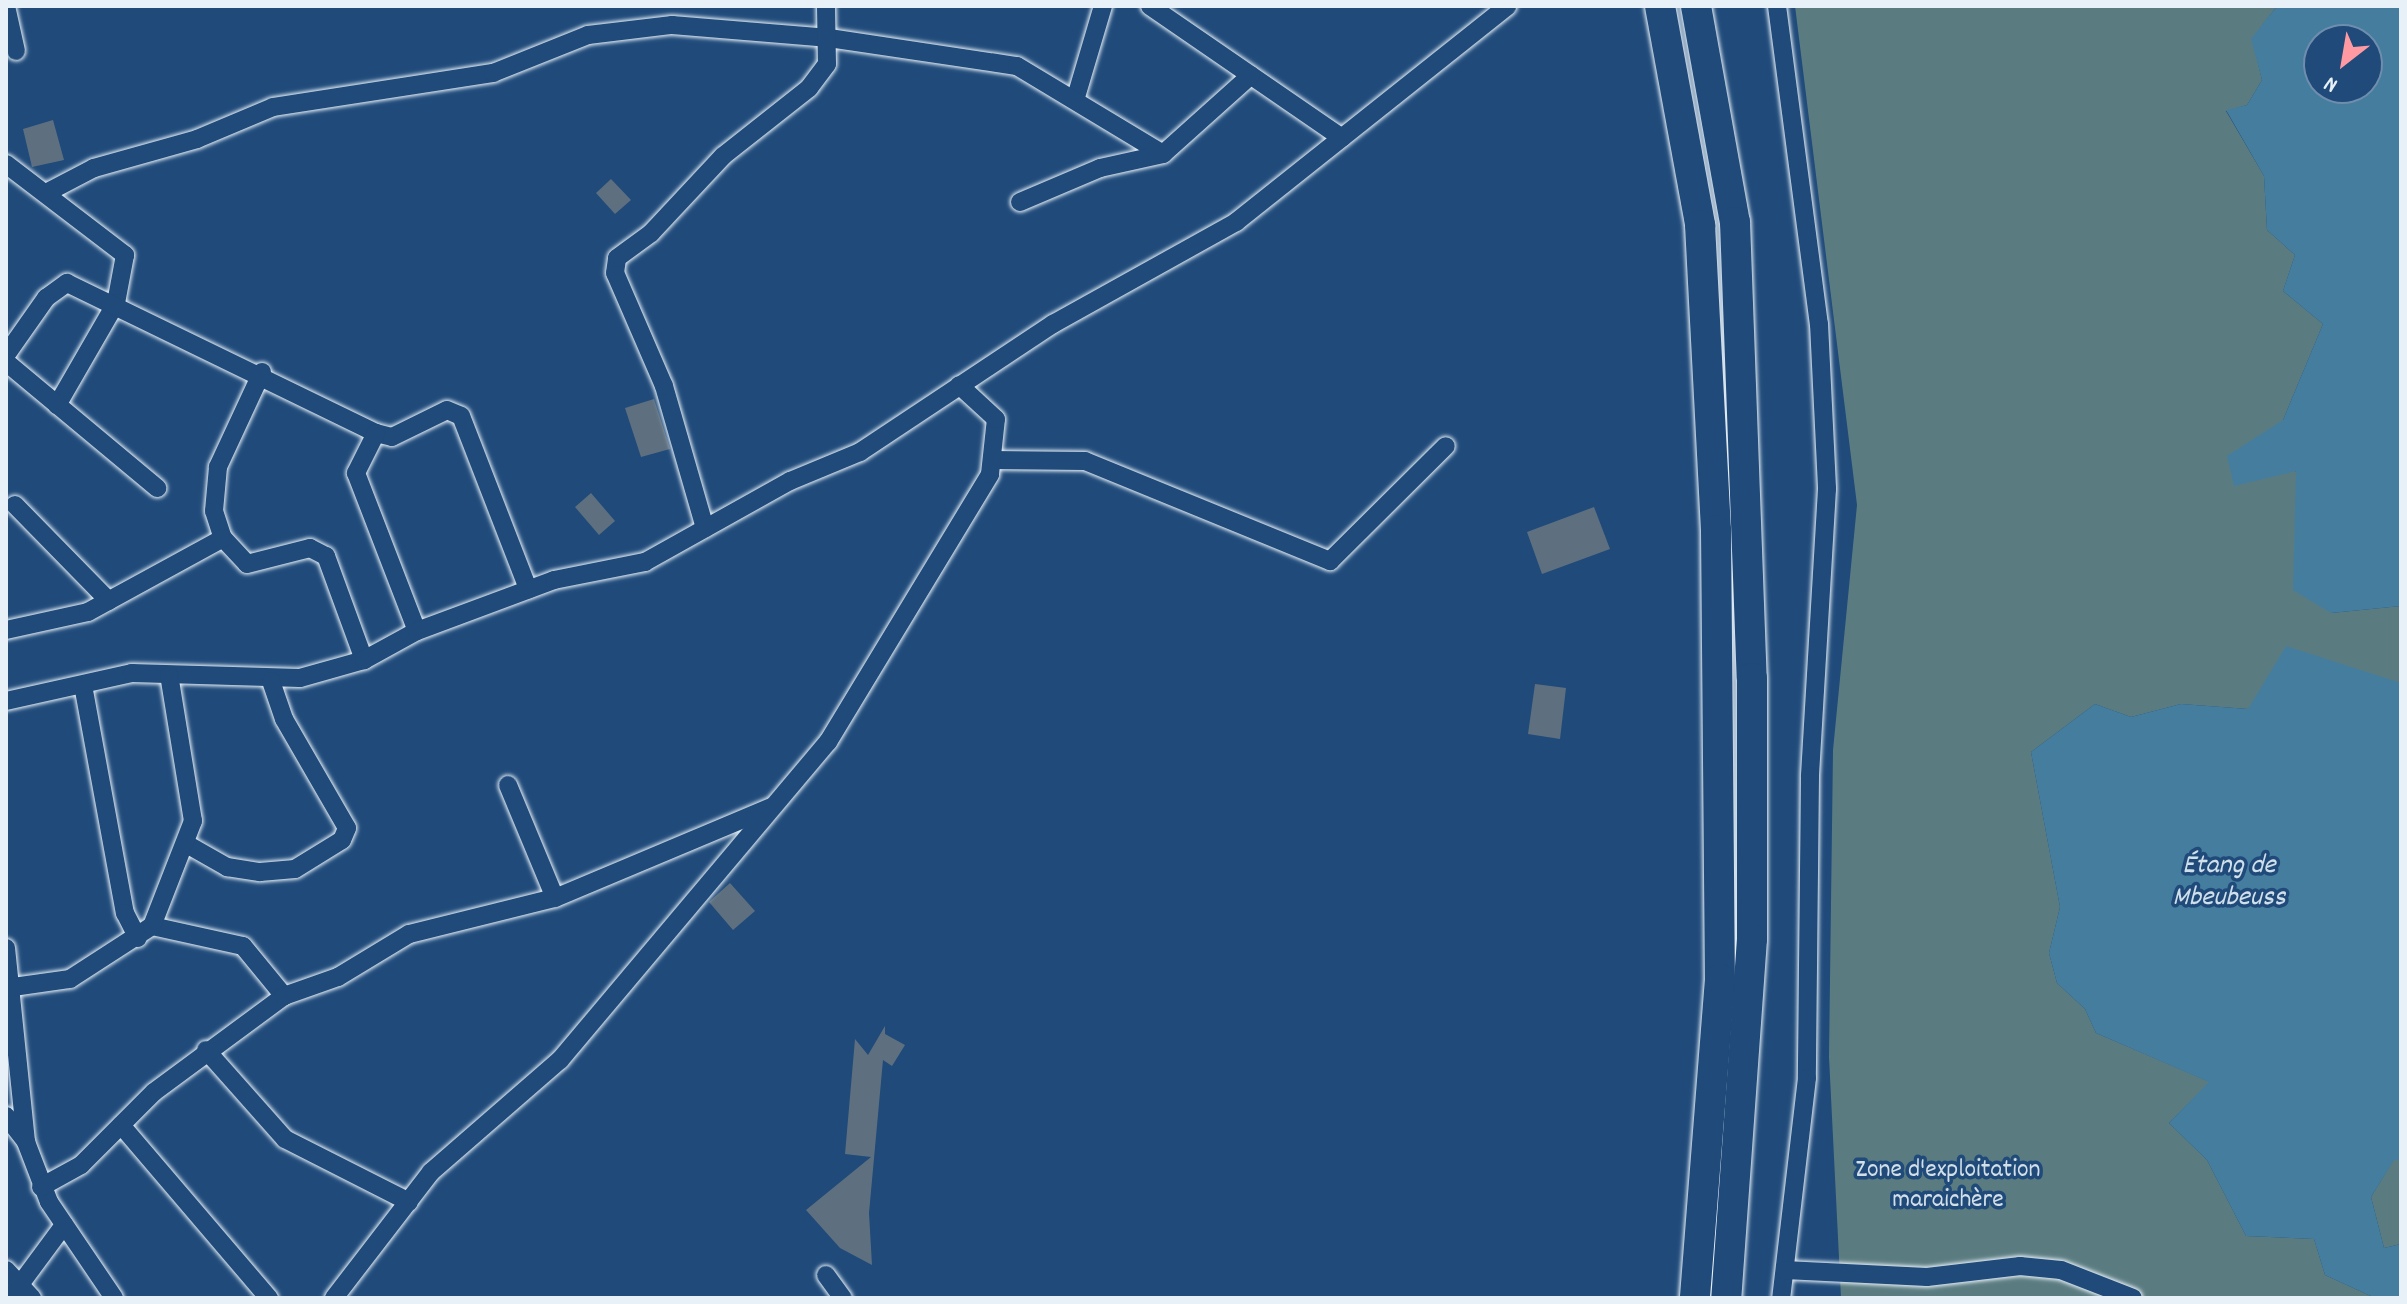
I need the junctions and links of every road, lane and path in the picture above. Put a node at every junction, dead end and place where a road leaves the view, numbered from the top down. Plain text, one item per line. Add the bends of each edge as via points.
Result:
1 (6, 6) edge
2 (826, 6) edge
3 (1103, 6) edge
4 (1150, 6) edge
5 (1508, 6) edge
6 (1660, 6) edge
7 (1696, 6) edge
8 (1777, 6) edge
9 (829, 38) junction
10 (16, 51) dead end
11 (1251, 75) junction
12 (1076, 97) junction
13 (1342, 138) junction
14 (1163, 154) junction
15 (6, 164) edge
16 (46, 193) junction
17 (1020, 202) dead end
18 (116, 303) junction
19 (6, 355) edge
20 (6, 362) edge
21 (262, 372) junction
22 (959, 385) junction
23 (57, 405) junction
24 (376, 433) junction
25 (1446, 446) dead end
26 (992, 460) junction
27 (157, 488) dead end
28 (15, 505) dead end
29 (705, 528) junction
30 (223, 538) junction
31 (528, 589) junction
32 (109, 601) junction
33 (6, 630) edge
34 (417, 631) junction
35 (364, 660) junction
36 (169, 675) junction
37 (271, 681) junction
38 (83, 685) junction
39 (6, 701) edge
40 (508, 785) dead end
41 (772, 807) junction
42 (190, 846) junction
43 (555, 898) junction
44 (145, 932) junction
45 (6, 948) edge
46 (8, 987) edge
47 (284, 996) junction
48 (206, 1050) junction
49 (6, 1116) edge
50 (121, 1125) junction
51 (26, 1142) junction
52 (41, 1187) junction
53 (409, 1202) junction
54 (64, 1225) junction
55 (6, 1270) edge
56 (1785, 1270) junction
57 (826, 1275) dead end
58 (22, 1281) junction
59 (10, 1298) edge
60 (32, 1298) edge
61 (114, 1298) edge
62 (269, 1298) edge
63 (334, 1298) edge
64 (843, 1298) edge
65 (1695, 1298) edge
66 (1726, 1298) edge
67 (1781, 1298) edge
68 (2133, 1298) edge

1 - 10 street
2 - 9 street
3 - 12 street
4 - 11 street
5 - 13 street
6 - 65 highway via 1700,225 1716,530 1719,994
7 - 66 highway via 1735,222 1752,678 1752,954
8 - 56 street via 1819,324 1827,489 1810,776 1808,1063
9 - 12 street via 1017,66
9 - 16 street via 672,25 588,35 493,73 273,107 197,139 94,168
9 - 29 street via 827,64 809,88 723,156 651,233 617,258 615,273 677,423
11 - 13 street
11 - 14 street
12 - 14 street
13 - 22 street via 1236,222
14 - 17 street via 1100,168
15 - 16 street
16 - 18 street via 125,255
18 - 19 street via 67,283 56,287
18 - 21 street
18 - 23 street
20 - 23 street
21 - 24 street
21 - 30 street via 218,467 214,511
22 - 26 street via 996,419
22 - 29 street via 860,452
23 - 27 street
24 - 31 street via 392,437 447,410 461,416
24 - 34 street via 356,473
25 - 26 street via 1330,561 1085,461
26 - 41 street via 979,503 854,702
28 - 32 street
29 - 31 street via 645,562
30 - 32 street
30 - 35 street via 247,564 310,548 326,556
31 - 34 street
32 - 33 street
34 - 35 street
35 - 37 street
36 - 37 street
36 - 38 street via 132,673
36 - 42 street via 192,794
37 - 42 street via 284,719 347,828 342,840 295,869 260,872 227,867
38 - 39 street
38 - 44 street via 125,913
40 - 43 street
41 - 43 street
41 - 53 street via 560,1060 431,1172
42 - 44 street
43 - 47 street via 409,934 338,977
44 - 46 street via 70,979
44 - 47 street via 243,946
45 - 46 street
46 - 51 street
47 - 48 street
48 - 50 street
48 - 53 street via 285,1139
49 - 51 street
50 - 52 street via 81,1165
50 - 62 street
51 - 52 street
52 - 54 street
53 - 63 street
54 - 58 street
54 - 61 street
55 - 58 street
56 - 67 street
56 - 68 street via 1927,1277 2020,1266 2061,1270
57 - 64 street
58 - 59 street
58 - 60 street

